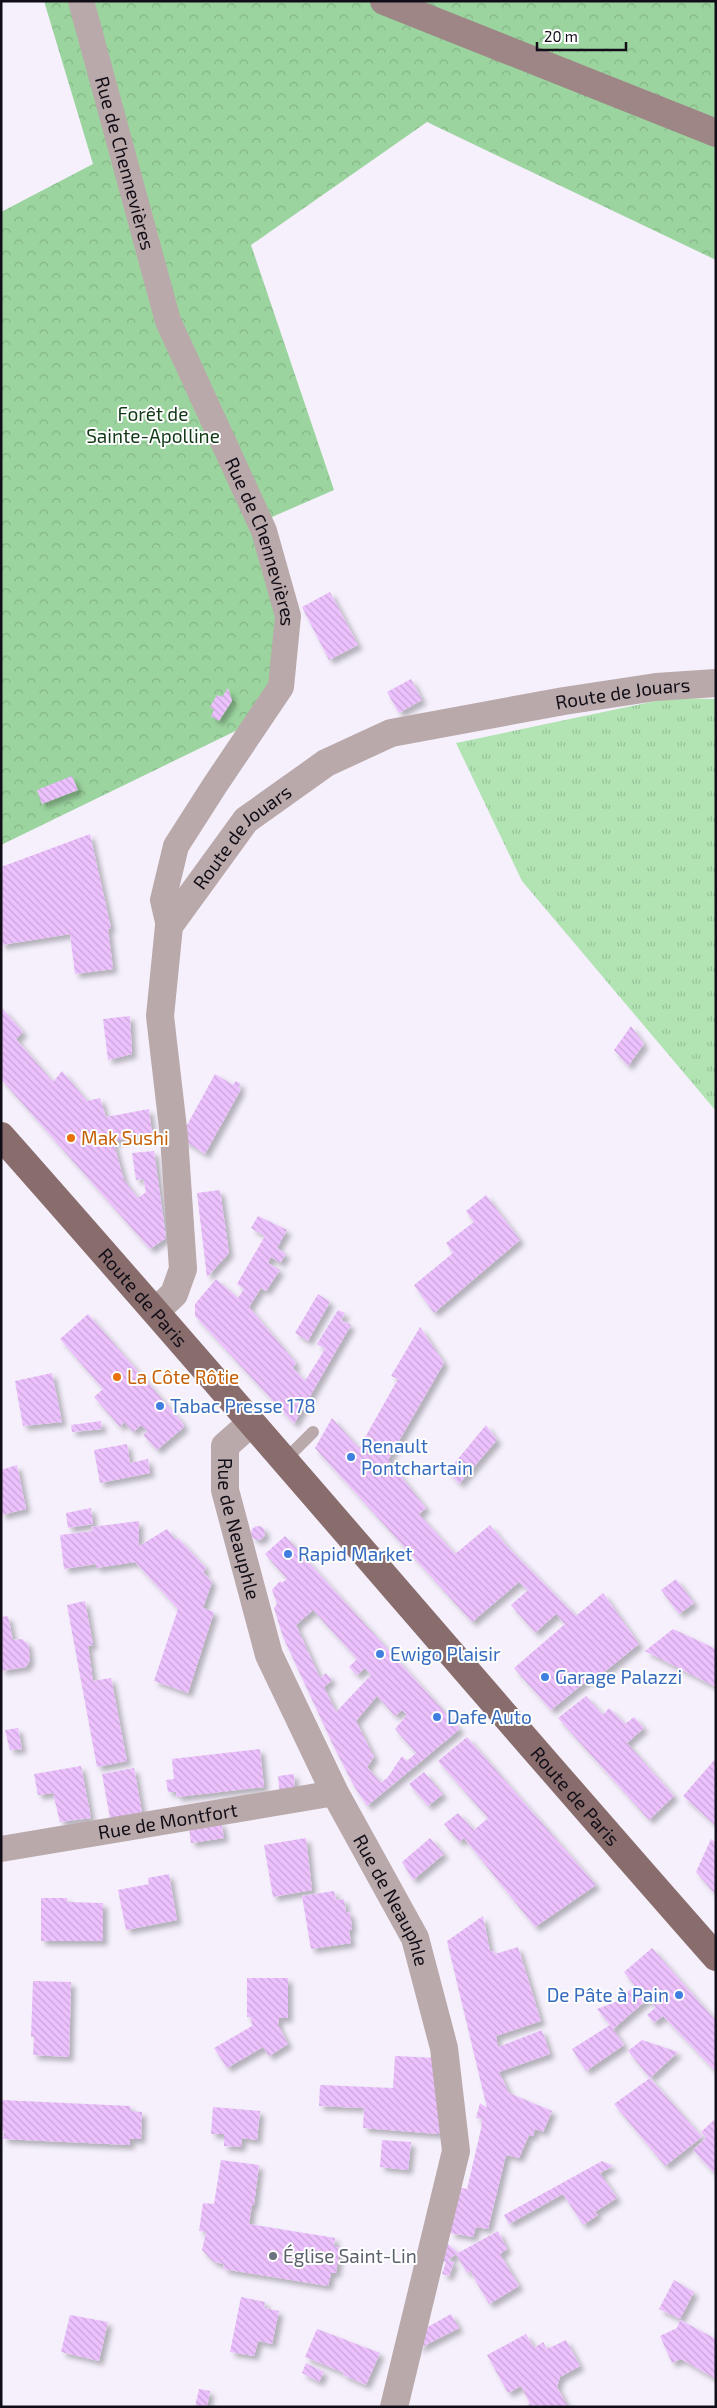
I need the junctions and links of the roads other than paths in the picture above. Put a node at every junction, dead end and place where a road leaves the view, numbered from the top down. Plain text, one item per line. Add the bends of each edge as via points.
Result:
1 (81, 1) edge
2 (384, 1) edge
3 (716, 134) edge
4 (716, 683) edge
5 (169, 926) junction
6 (2, 1138) edge
7 (156, 1311) junction
8 (251, 1423) junction
9 (313, 1432) dead end
10 (284, 1461) junction
11 (334, 1793) junction
12 (1, 1849) edge
13 (716, 1957) edge
14 (394, 2407) edge

1 - 5 street, Rue de Chennevières via 168,321 264,531 288,616 282,687 176,846 163,900
2 - 3 main road
4 - 5 street, Route de Jouars via 656,687 564,701 391,733 326,763 246,820
5 - 7 street via 160,1016 174,1137 183,1269 174,1294
6 - 7 main road, Route de Paris
7 - 8 main road, Route de Paris
8 - 10 main road, Route de Paris
8 - 11 street, Rue de Neauphle via 225,1446 225,1490 269,1655
9 - 10 lane
10 - 13 main road, Route de Paris
11 - 12 street, Rue de Montfort
11 - 14 street, Rue de Neauphle via 415,1938 444,2048 456,2151

